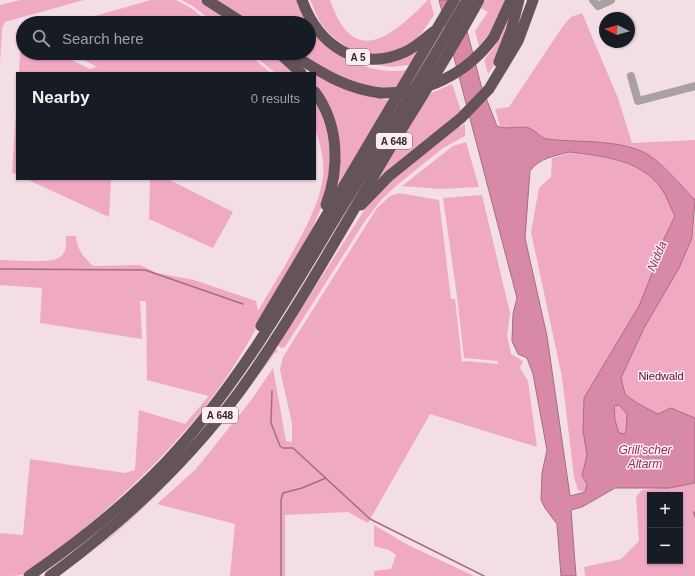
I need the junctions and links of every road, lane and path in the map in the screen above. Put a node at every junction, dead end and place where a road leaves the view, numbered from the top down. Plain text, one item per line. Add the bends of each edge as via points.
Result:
1 (207, 0) edge
2 (302, 0) edge
3 (454, 0) edge
4 (511, 0) edge
5 (519, 0) edge
6 (533, 0) edge
7 (593, 0) edge
8 (611, 0) edge
9 (474, 3) edge
10 (232, 16) edge
11 (309, 16) edge
12 (316, 27) edge
13 (434, 32) junction
14 (287, 60) edge
15 (302, 60) edge
16 (300, 72) edge
17 (497, 72) junction
18 (631, 76) dead end
19 (695, 86) edge
20 (316, 94) edge
21 (348, 218) junction
22 (295, 266) junction
23 (221, 398) junction
24 (29, 576) edge
25 (50, 576) edge

1 - 10 highway
2 - 11 highway, A 5
3 - 13 highway, A 648
4 - 15 highway, bridge via 494,37 477,56 455,74 410,91 380,93 359,89 340,83
5 - 17 highway
6 - 17 highway via 518,41
7 - 8 street via 598,6
9 - 21 highway, A 648
9 - 23 highway, A 648 via 438,50 276,317
12 - 13 highway, A 5 via 336,48 356,57 378,59 398,55 416,46
13 - 22 highway, A 648
14 - 16 highway
17 - 21 highway via 477,101 461,118 389,176
18 - 19 street via 638,101
20 - 22 highway, A 648 via 328,117 333,135 334,178 326,205
21 - 25 highway, A 648 via 268,350 205,435 168,476 130,512
22 - 23 highway, A 648
23 - 24 highway, A 648 via 166,462 115,511 83,538

